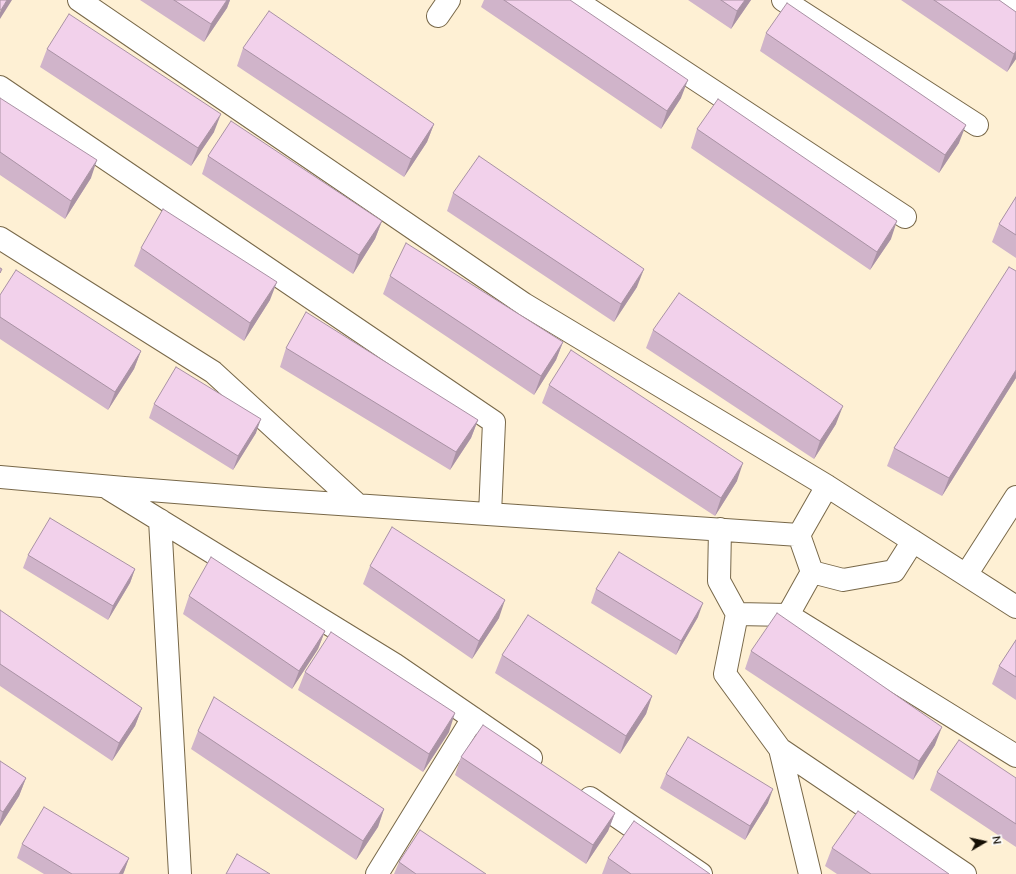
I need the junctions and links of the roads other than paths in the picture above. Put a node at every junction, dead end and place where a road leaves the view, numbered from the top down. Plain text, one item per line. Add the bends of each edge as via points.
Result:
1 (79, 0) edge
2 (575, 0) edge
3 (783, 0) edge
4 (1006, 0) edge
5 (1016, 7) edge
6 (0, 87) edge
7 (977, 125) dead end
8 (905, 217) dead end
9 (0, 238) edge
10 (0, 476) edge
11 (105, 486) junction
12 (826, 486) junction
13 (1016, 497) edge
14 (358, 505) junction
15 (490, 514) junction
16 (160, 520) junction
17 (720, 529) junction
18 (799, 535) junction
19 (913, 541) junction
20 (812, 572) junction
21 (966, 574) junction
22 (1016, 607) edge
23 (737, 614) junction
24 (788, 615) junction
25 (473, 718) junction
26 (780, 749) junction
27 (1016, 756) edge
28 (545, 767) edge
29 (571, 785) edge
30 (180, 874) edge
31 (377, 874) edge
32 (701, 874) edge
33 (810, 874) edge
34 (965, 874) edge

1 - 12 street via 524,304
2 - 8 street
3 - 7 street
4 - 5 street
6 - 15 street via 494,422
9 - 14 street via 213,372
10 - 11 street
11 - 14 street
11 - 16 street
12 - 18 street
12 - 19 street
13 - 21 street
14 - 15 street
15 - 17 street
16 - 25 street via 394,664
16 - 30 street
17 - 18 street
17 - 23 street via 719,581
18 - 20 street
19 - 20 street via 894,571 844,580
19 - 21 street
20 - 24 street
21 - 22 street
23 - 24 street
23 - 26 street via 726,674
24 - 27 street
25 - 28 street
25 - 31 street
26 - 33 street
26 - 34 street
29 - 32 street

